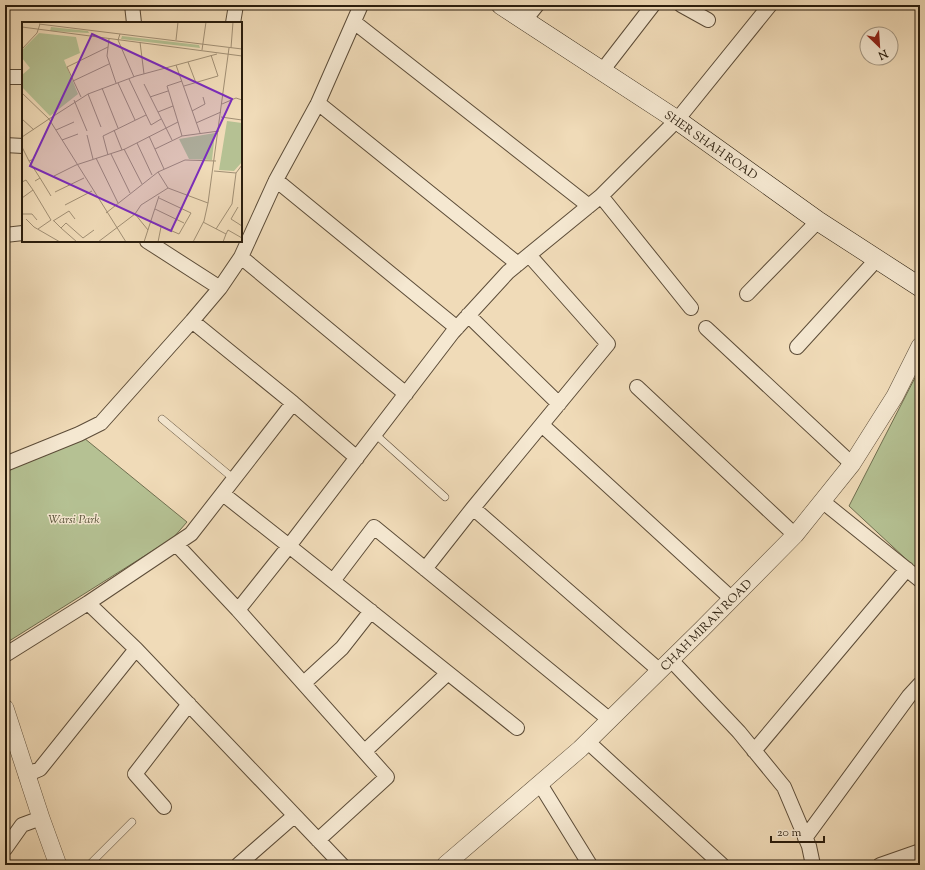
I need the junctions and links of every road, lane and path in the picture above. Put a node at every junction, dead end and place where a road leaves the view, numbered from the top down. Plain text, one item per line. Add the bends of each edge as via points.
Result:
1 (132, 5) edge
2 (236, 5) edge
3 (362, 5) edge
4 (501, 5) edge
5 (537, 5) edge
6 (653, 5) edge
7 (680, 5) edge
8 (770, 5) edge
9 (525, 20) junction
10 (708, 20) dead end
11 (134, 22) edge
12 (233, 22) edge
13 (354, 22) junction
14 (602, 71) junction
15 (5, 77) edge
16 (22, 77) edge
17 (318, 103) junction
18 (677, 120) junction
19 (5, 145) edge
20 (22, 146) edge
21 (276, 180) junction
22 (601, 196) junction
23 (589, 206) junction
24 (818, 221) junction
25 (22, 233) edge
26 (5, 234) edge
27 (149, 242) edge
28 (529, 255) junction
29 (241, 257) junction
30 (877, 259) junction
31 (518, 264) junction
32 (920, 287) edge
33 (220, 288) junction
34 (747, 294) dead end
35 (691, 308) dead end
36 (468, 315) junction
37 (192, 321) junction
38 (457, 328) junction
39 (706, 328) dead end
40 (920, 346) edge
41 (797, 348) dead end
42 (637, 387) dead end
43 (406, 394) junction
44 (293, 403) junction
45 (559, 404) junction
46 (162, 419) dead end
47 (542, 426) junction
48 (375, 434) junction
49 (357, 458) junction
50 (5, 464) edge
51 (852, 464) junction
52 (234, 479) junction
53 (222, 494) junction
54 (445, 497) dead end
55 (822, 501) junction
56 (473, 508) junction
57 (795, 535) junction
58 (176, 544) junction
59 (289, 546) junction
60 (425, 569) junction
61 (907, 569) junction
62 (920, 580) edge
63 (333, 581) junction
64 (732, 599) junction
65 (88, 603) junction
66 (238, 610) junction
67 (371, 612) junction
68 (136, 649) junction
69 (5, 655) edge
70 (665, 666) junction
71 (448, 673) junction
72 (304, 683) junction
73 (920, 684) edge
74 (189, 704) junction
75 (5, 708) edge
76 (610, 720) junction
77 (517, 728) dead end
78 (588, 742) junction
79 (10, 744) edge
80 (365, 751) junction
81 (754, 751) junction
82 (26, 775) junction
83 (540, 784) junction
84 (164, 807) dead end
85 (294, 816) junction
86 (41, 818) junction
87 (132, 822) dead end
88 (805, 838) junction
89 (318, 840) junction
90 (5, 849) edge
91 (920, 851) edge
92 (58, 865) edge
93 (89, 865) edge
94 (238, 865) edge
95 (342, 865) edge
96 (445, 865) edge
97 (590, 865) edge
98 (722, 865) edge
99 (813, 865) edge
100 (880, 865) edge

1 - 11 street
2 - 12 street
3 - 13 street
4 - 9 main road, SHER SHAH ROAD
5 - 9 street
6 - 14 street
7 - 10 street
8 - 18 street
9 - 14 main road, SHER SHAH ROAD
13 - 17 street
13 - 23 street
14 - 18 main road, SHER SHAH ROAD
15 - 16 street
17 - 21 street
17 - 31 street
18 - 22 street
18 - 24 main road, SHER SHAH ROAD
19 - 20 street
21 - 29 street
21 - 38 street
22 - 23 street
22 - 35 street
23 - 28 street
24 - 30 main road, SHER SHAH ROAD
24 - 34 street
25 - 26 street
27 - 33 street
28 - 31 street
28 - 45 street via 608,344
29 - 33 street
29 - 43 street
30 - 32 main road, SHER SHAH ROAD
30 - 41 street
31 - 36 street
33 - 37 street
36 - 38 street
36 - 45 street
37 - 44 street
37 - 50 street via 101,423
38 - 43 street
39 - 51 street
40 - 51 street, CHAH MIRAN ROAD via 895,396
42 - 57 street
43 - 48 street
44 - 49 street
44 - 52 street
45 - 47 street
46 - 52 lane
47 - 56 street
47 - 64 street
48 - 49 street
48 - 54 lane
49 - 59 street
51 - 55 street, CHAH MIRAN ROAD
52 - 53 street
53 - 58 street via 191,534
53 - 59 street
55 - 57 street, CHAH MIRAN ROAD
55 - 61 street
56 - 60 street
56 - 70 street
57 - 64 street, CHAH MIRAN ROAD
58 - 65 street
58 - 66 street
59 - 63 street
59 - 66 street
60 - 63 street via 374,528
60 - 76 street
61 - 62 street
61 - 81 street
63 - 67 street
64 - 70 street, CHAH MIRAN ROAD
65 - 68 street
65 - 69 street
66 - 72 street
67 - 71 street
67 - 72 street via 342,648
68 - 74 street
68 - 82 street via 40,769
70 - 76 street, CHAH MIRAN ROAD
70 - 81 street via 739,732
71 - 77 street
71 - 80 street
72 - 80 street
73 - 88 street
74 - 84 street via 135,774
74 - 85 street
75 - 79 street
76 - 78 street, CHAH MIRAN ROAD
78 - 83 street, CHAH MIRAN ROAD
78 - 98 street
79 - 82 street
80 - 89 street via 387,777
81 - 88 street via 784,787
82 - 86 street
83 - 96 street, CHAH MIRAN ROAD
83 - 97 street
85 - 89 street
85 - 94 street
86 - 90 street via 22,825
86 - 92 street
87 - 93 lane
88 - 99 street
89 - 95 street
91 - 100 street

